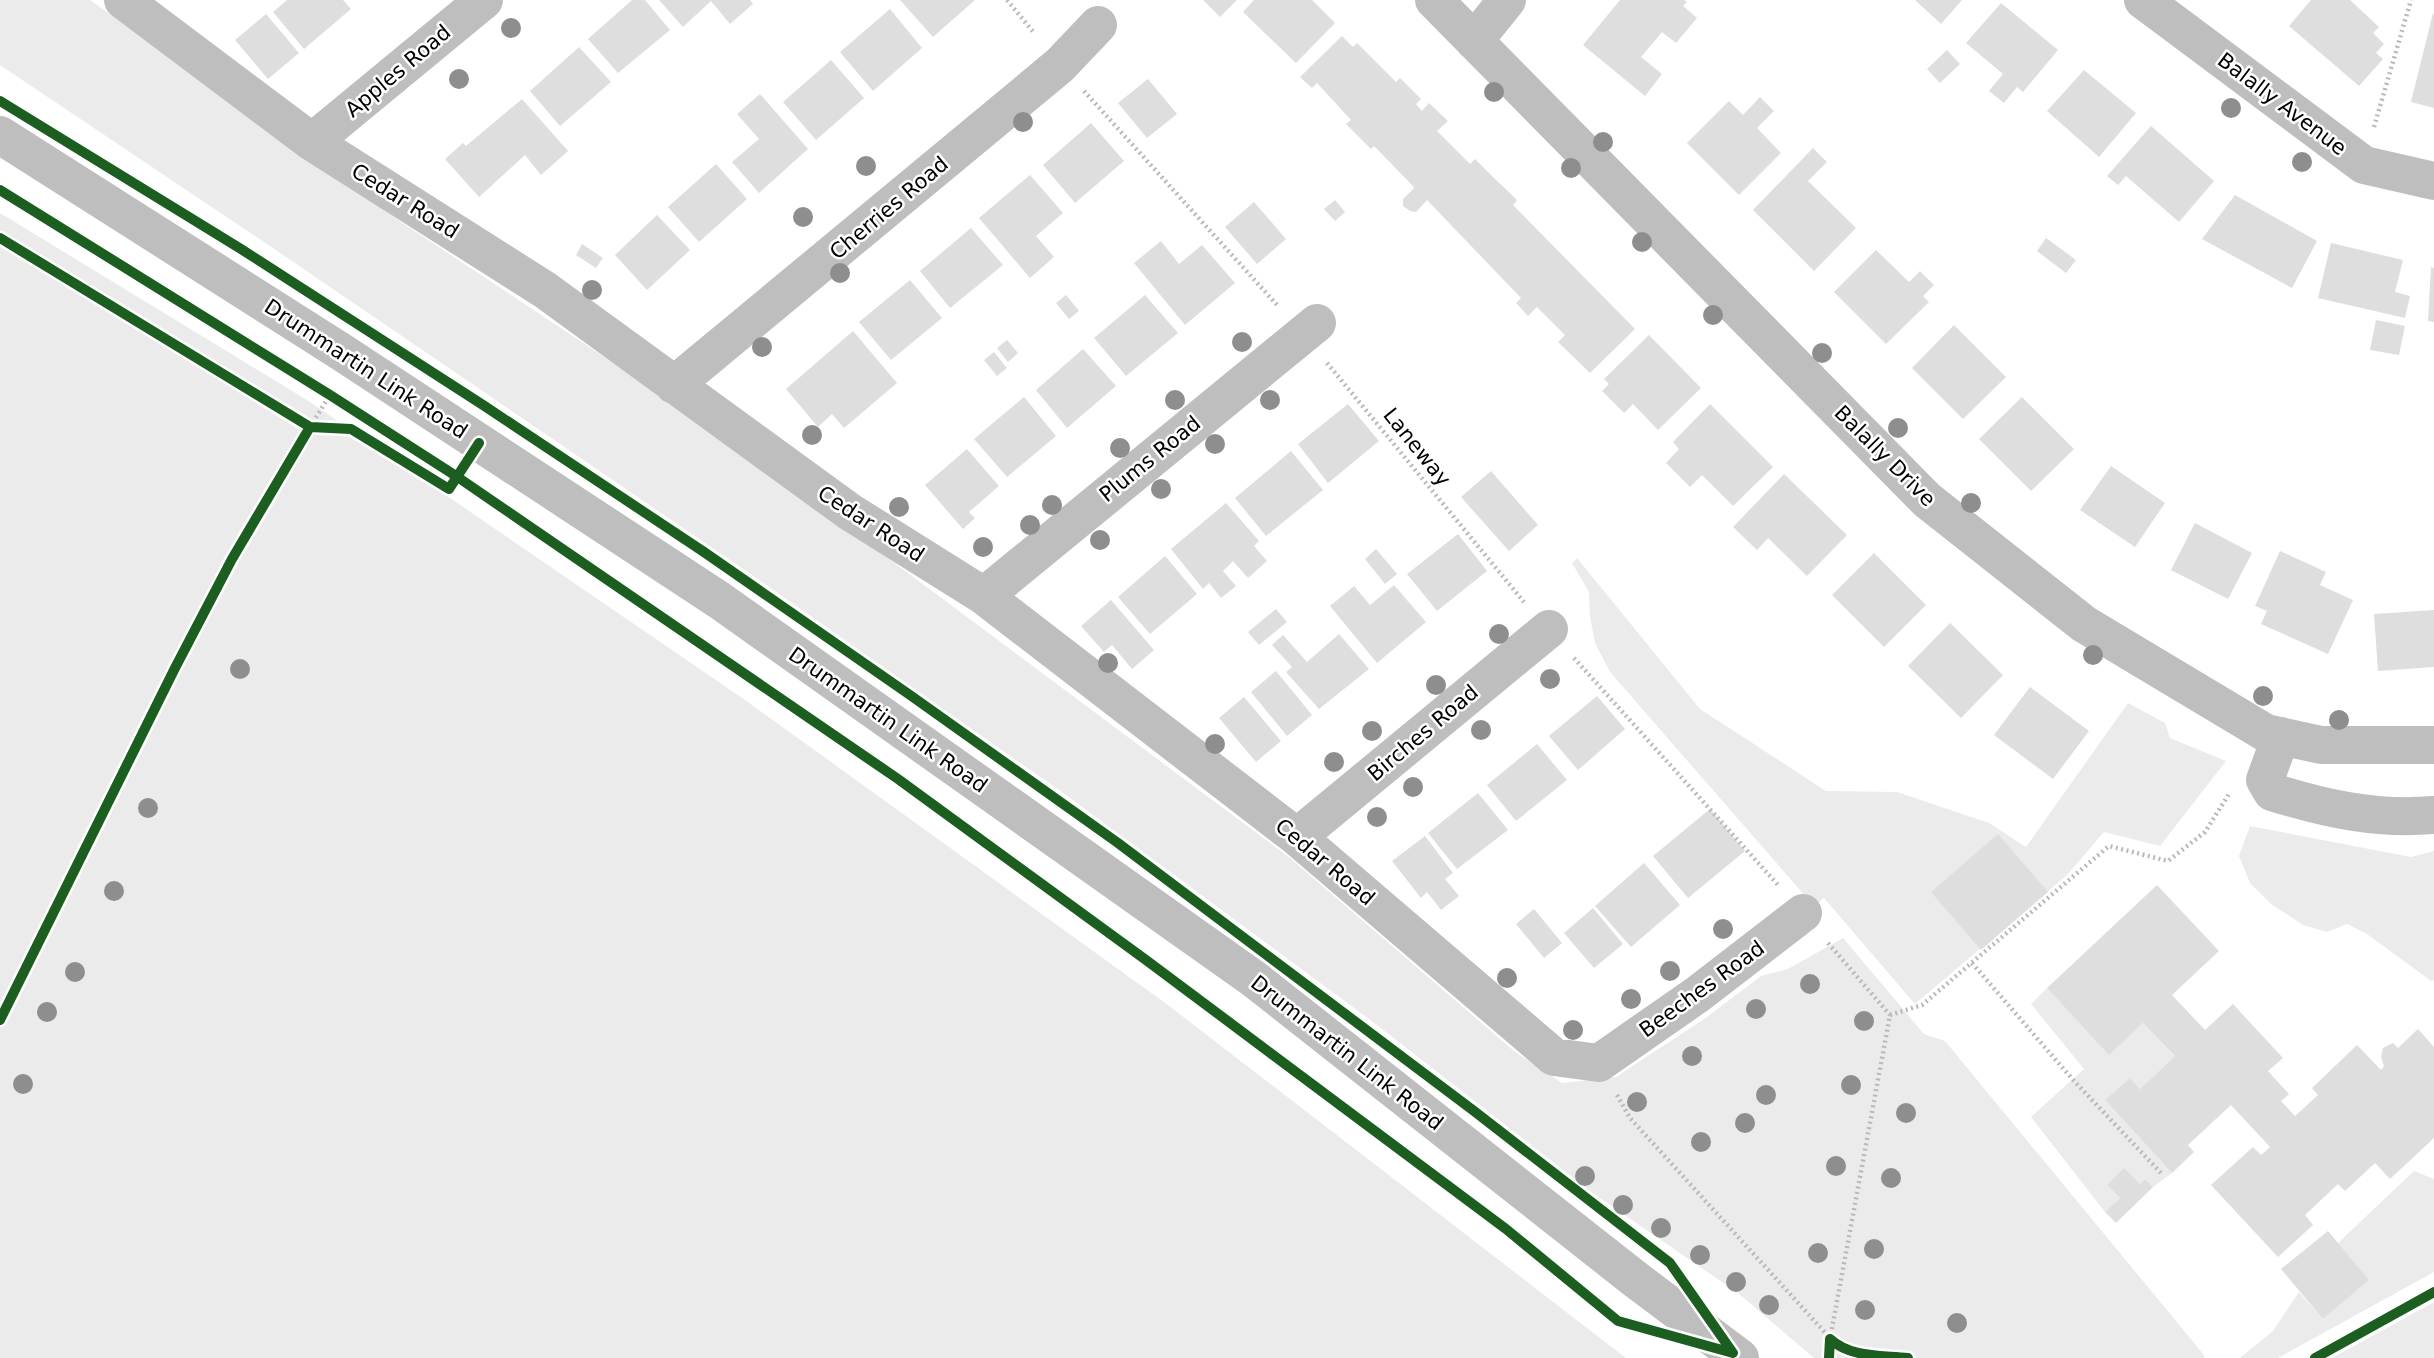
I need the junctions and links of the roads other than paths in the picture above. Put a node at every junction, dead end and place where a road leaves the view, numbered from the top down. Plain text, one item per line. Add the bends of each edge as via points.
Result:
1 (123, 0) edge
2 (484, 0) edge
3 (1434, 0) edge
4 (1507, 0) edge
5 (2143, 0) edge
6 (1098, 25) dead end
7 (1474, 41) junction
8 (0, 135) edge
9 (312, 142) junction
10 (2434, 181) edge
11 (1310, 328) road end
12 (674, 385) junction
13 (984, 596) junction
14 (1549, 629) road end
15 (2281, 736) junction
16 (2434, 745) edge
17 (2434, 816) edge
18 (1297, 837) junction
19 (1803, 913) road end
20 (1599, 1063) joint
21 (1740, 1358) edge

1 - 9 street, Cedar Road
2 - 9 street, Apples Road
3 - 7 street, Balally Drive
4 - 7 street
5 - 10 street, Balally Avenue via 2364,165
6 - 12 street, Cherries Road via 1060,65
7 - 15 street, Balally Drive via 1927,500 2084,624 2266,733
8 - 21 street, Drummartin Link Road via 719,600 1254,979
9 - 12 street, Cedar Road via 545,290
11 - 13 street, Plums Road
12 - 13 street, Cedar Road via 850,512
13 - 18 street, Cedar Road
14 - 18 street, Birches Road
15 - 16 street, Balally Drive via 2321,744
15 - 17 street via 2265,780 2272,792 2353,814
18 - 20 street, Cedar Road via 1554,1057
19 - 20 street, Beeches Road via 1698,995

